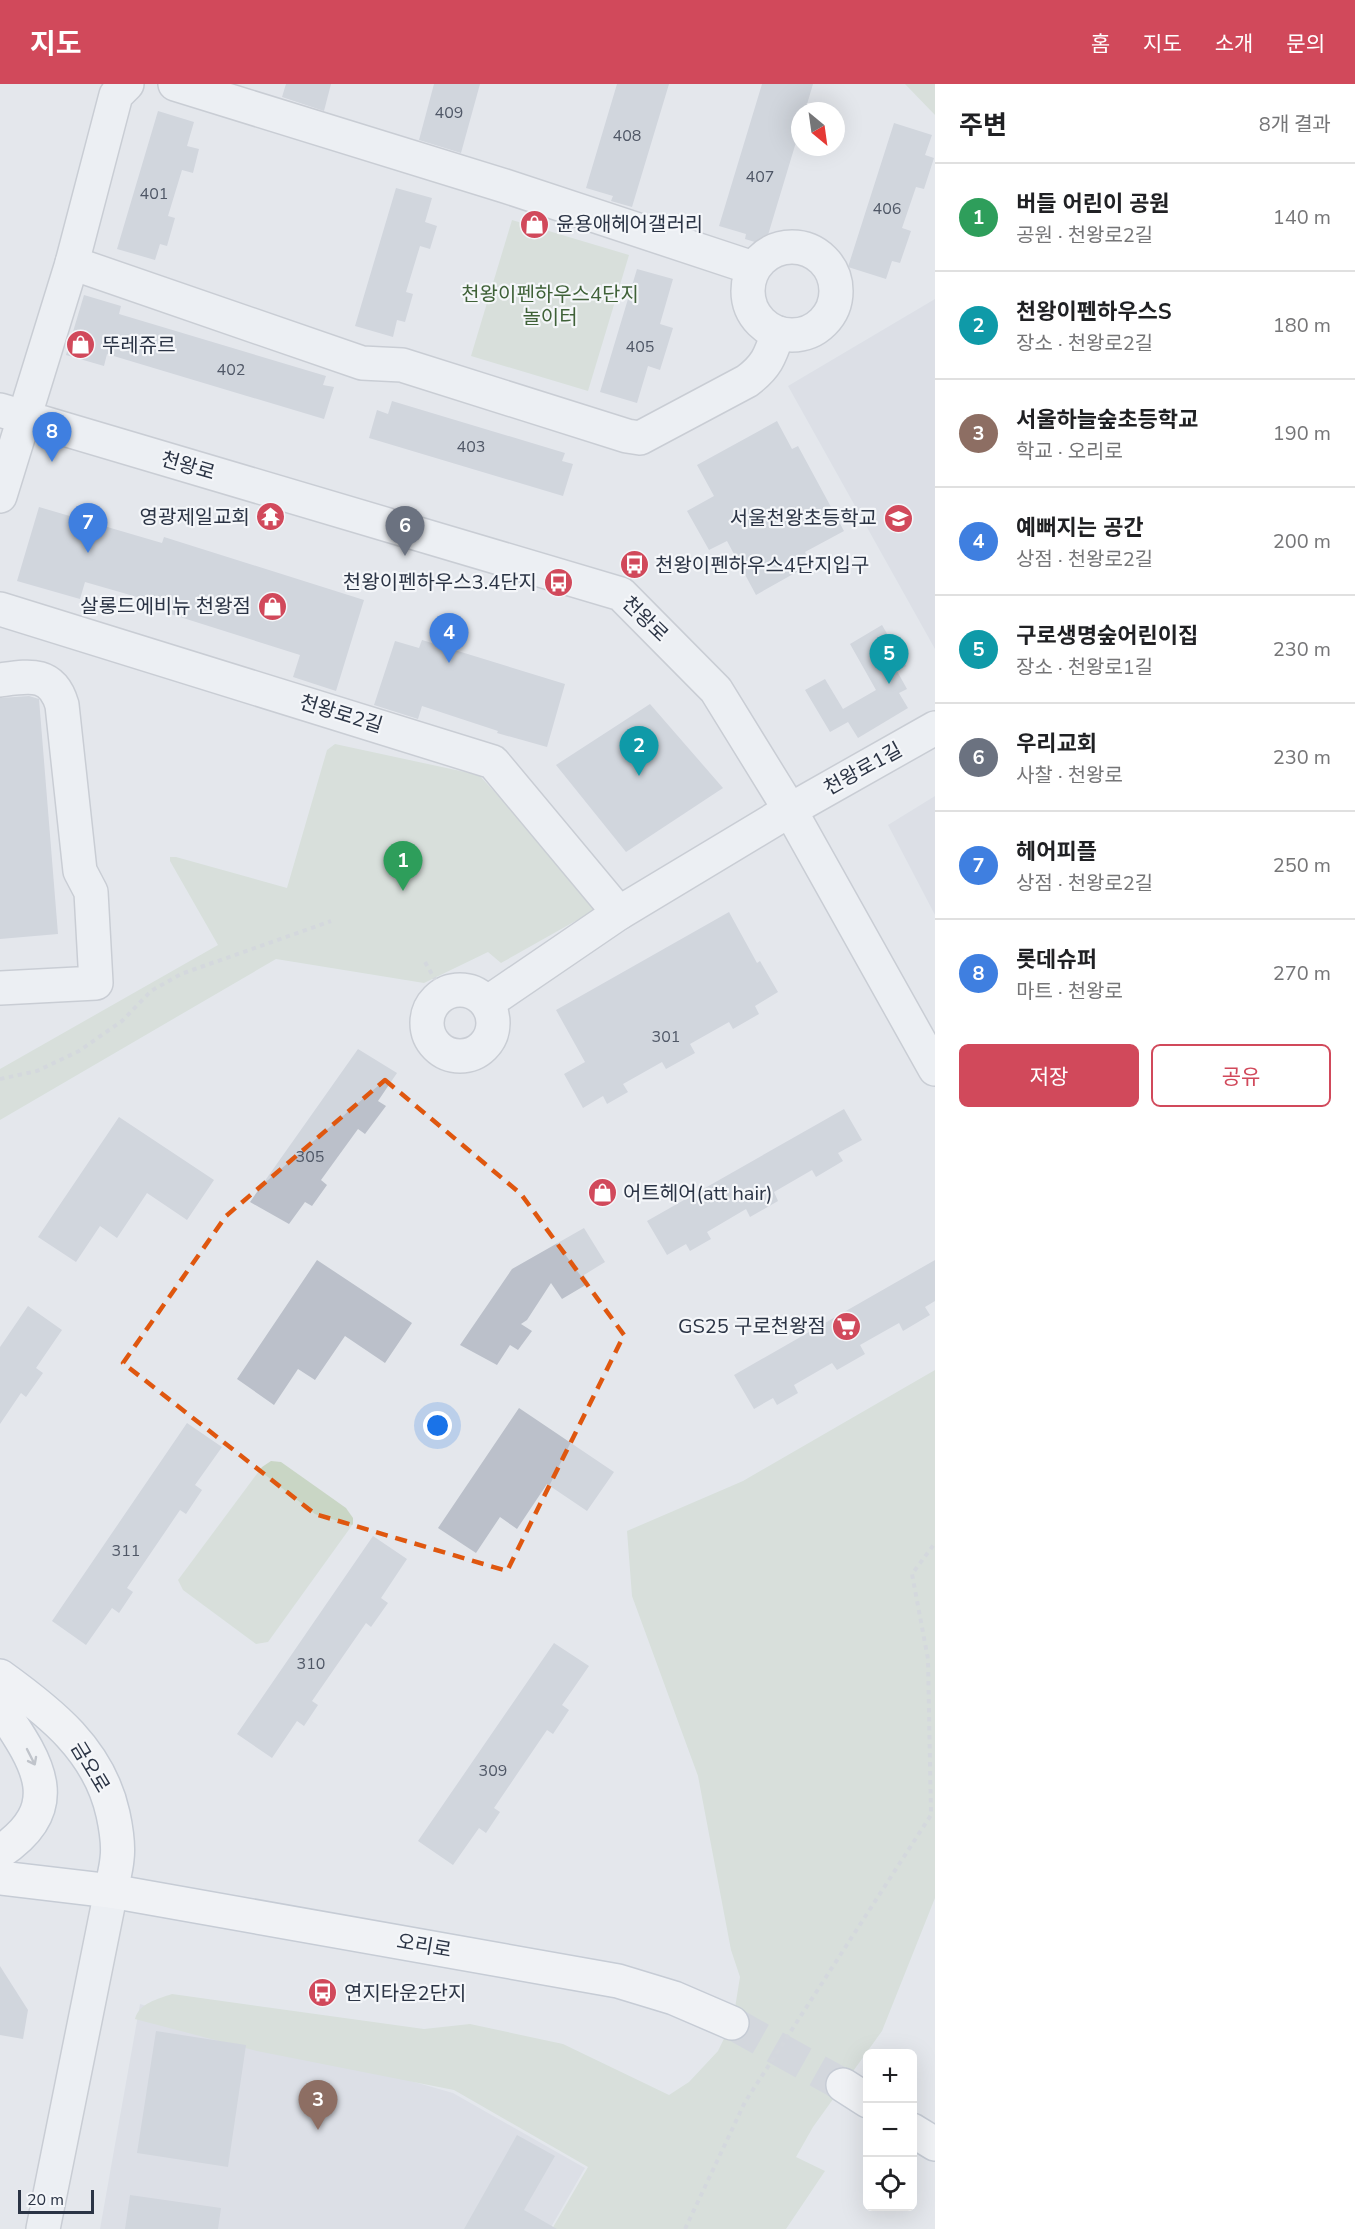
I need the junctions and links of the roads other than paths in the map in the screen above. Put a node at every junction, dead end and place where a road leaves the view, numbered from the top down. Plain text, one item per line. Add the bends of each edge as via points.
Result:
1 (127, 84) edge
2 (175, 84) edge
3 (72, 263) junction
4 (753, 268) junction
5 (778, 333) junction
6 (12, 414) edge
7 (0, 496) edge
8 (0, 609) edge
9 (0, 680) edge
10 (935, 728) edge
11 (790, 810) junction
12 (619, 913) junction
13 (0, 988) edge
14 (487, 1003) junction
15 (935, 1069) edge
16 (0, 1676) edge
17 (0, 1707) edge
18 (0, 1852) edge
19 (0, 1878) edge
20 (111, 1891) junction
21 (732, 2023) tunnel mouth
22 (917, 2133) edge
23 (935, 2144) edge
24 (43, 2229) edge

1 - 3 street via 116,96
2 - 4 street
3 - 5 street via 362,363 402,365 640,438 747,381 767,364
3 - 6 street
4 - 5 street via 748,281 750,307 756,318
4 - 5 street via 776,249 807,248 820,256 836,282 831,312 822,324 793,336
6 - 7 street
6 - 11 street, 천왕로 via 621,594 716,690
8 - 12 street, 천왕로2길 via 493,762
9 - 13 street via 38,677 54,687 62,705 80,871 91,892 96,983
10 - 11 street, 천왕로1길
11 - 12 street
11 - 15 street, 천왕로
12 - 14 street
14 - 14 street via 494,1024 491,1035 477,1052 445,1052 430,1037 431,1006 444,995 469,990
16 - 20 main road, 금오로 via 61,1725 81,1745 98,1772 110,1800 116,1831 117,1858
17 -> 18 main road via 33,1760 41,1798 33,1821
19 - 20 main road, 오리로
20 - 21 main road, 오리로 via 618,1981 674,1998
20 - 24 street
22 - 23 main road

